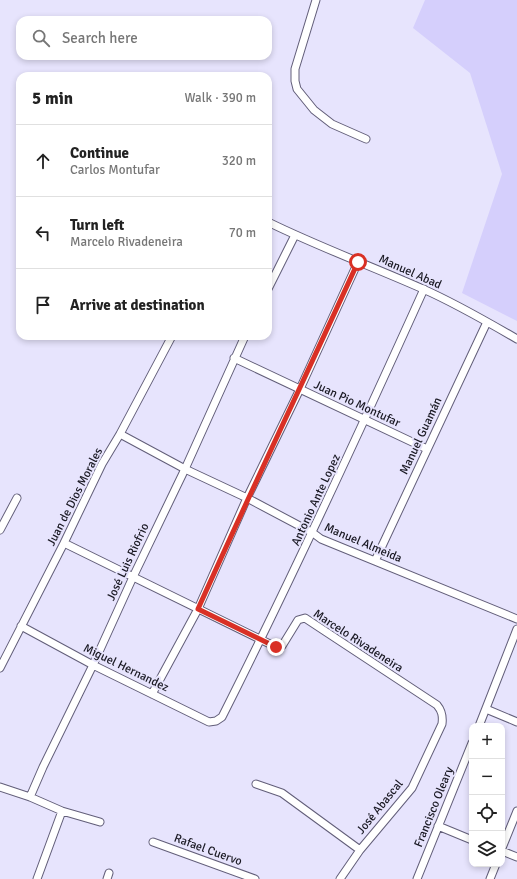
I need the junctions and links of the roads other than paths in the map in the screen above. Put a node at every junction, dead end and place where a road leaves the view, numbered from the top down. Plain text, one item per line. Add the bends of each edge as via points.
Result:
1 (316, 0) edge
2 (366, 139) dead end
3 (272, 224) edge
4 (295, 235) junction
5 (358, 262) junction
6 (272, 281) edge
7 (424, 289) junction
8 (487, 322) junction
9 (517, 339) edge
10 (170, 340) edge
11 (243, 340) edge
12 (234, 358) junction
13 (300, 389) junction
14 (365, 420) junction
15 (120, 434) junction
16 (427, 449) junction
17 (185, 469) junction
18 (17, 498) dead end
19 (248, 498) junction
20 (0, 530) edge
21 (313, 533) junction
22 (64, 543) junction
23 (375, 561) junction
24 (133, 577) junction
25 (198, 609) junction
26 (517, 618) edge
27 (21, 626) junction
28 (517, 629) edge
29 (261, 640) junction
30 (1, 663) edge
31 (93, 666) junction
32 (152, 694) junction
33 (486, 709) junction
34 (222, 717) joint
35 (517, 722) edge
36 (480, 723) edge
37 (442, 724) joint
38 (469, 750) edge
39 (256, 784) dead end
40 (0, 787) edge
41 (30, 797) junction
42 (62, 811) junction
43 (517, 811) edge
44 (100, 822) dead end
45 (438, 826) junction
46 (469, 839) edge
47 (505, 841) edge
48 (153, 842) dead end
49 (360, 850) junction
50 (505, 853) edge
51 (517, 857) edge
52 (495, 867) edge
53 (37, 879) edge
54 (255, 879) edge
55 (340, 879) edge
56 (418, 879) edge
57 (490, 879) edge

1 - 2 street via 295,69 297,89 314,110 332,124
3 - 4 street, Manuel Abad
4 - 5 street, Manuel Abad
4 - 6 street
5 - 7 street, Manuel Abad
5 - 13 street
7 - 8 street, Manuel Abad
7 - 14 street, Antonio Ante Lopez
8 - 9 street, Manuel Abad
8 - 16 street, Manuel Guamán
10 - 15 street, Juan de Dios Morales
11 - 12 street, José Luis Riofrio
12 - 13 street, Juan Pio Montufar
12 - 17 street, José Luis Riofrio
13 - 14 street, Juan Pio Montufar
13 - 19 street
14 - 16 street, Juan Pio Montufar
14 - 21 street, Antonio Ante Lopez
15 - 17 street, Manuel Almeida
15 - 22 street, Juan de Dios Morales via 102,464
16 - 23 street, Manuel Guamán
17 - 19 street, Manuel Almeida
17 - 24 street, José Luis Riofrio
18 - 20 street
19 - 21 street, Manuel Almeida
19 - 25 street
21 - 23 street, Manuel Almeida via 321,539
21 - 29 street, Antonio Ante Lopez
22 - 24 street, Marcelo Rivadeneira
22 - 27 street, Juan de Dios Morales
23 - 26 street, Manuel Almeida
24 - 25 street, Marcelo Rivadeneira
24 - 31 street, José Luis Riofrio
25 - 29 street, Marcelo Rivadeneira
25 - 32 street
27 - 30 street, Juan de Dios Morales
27 - 31 street, Miguel Hernandez
28 - 33 street
29 - 34 street, Antonio Ante Lopez
29 - 37 street, Marcelo Rivadeneira via 276,647 282,646 298,620 305,618 437,705 442,714
31 - 32 street, Miguel Hernandez
31 - 41 street, José Luis Riofrio
32 - 34 street, Miguel Hernandez via 209,722
33 - 35 street
33 - 36 street
37 - 49 street, José Abascal via 412,788
38 - 45 street, Francisco Oleary
39 - 49 street via 282,793
40 - 41 street
41 - 42 street
42 - 44 street
42 - 53 street
43 - 47 street
45 - 46 street
45 - 56 street, Francisco Oleary
48 - 54 street, Rafael Cuervo
49 - 55 street, José Abascal
50 - 51 street
52 - 57 street

